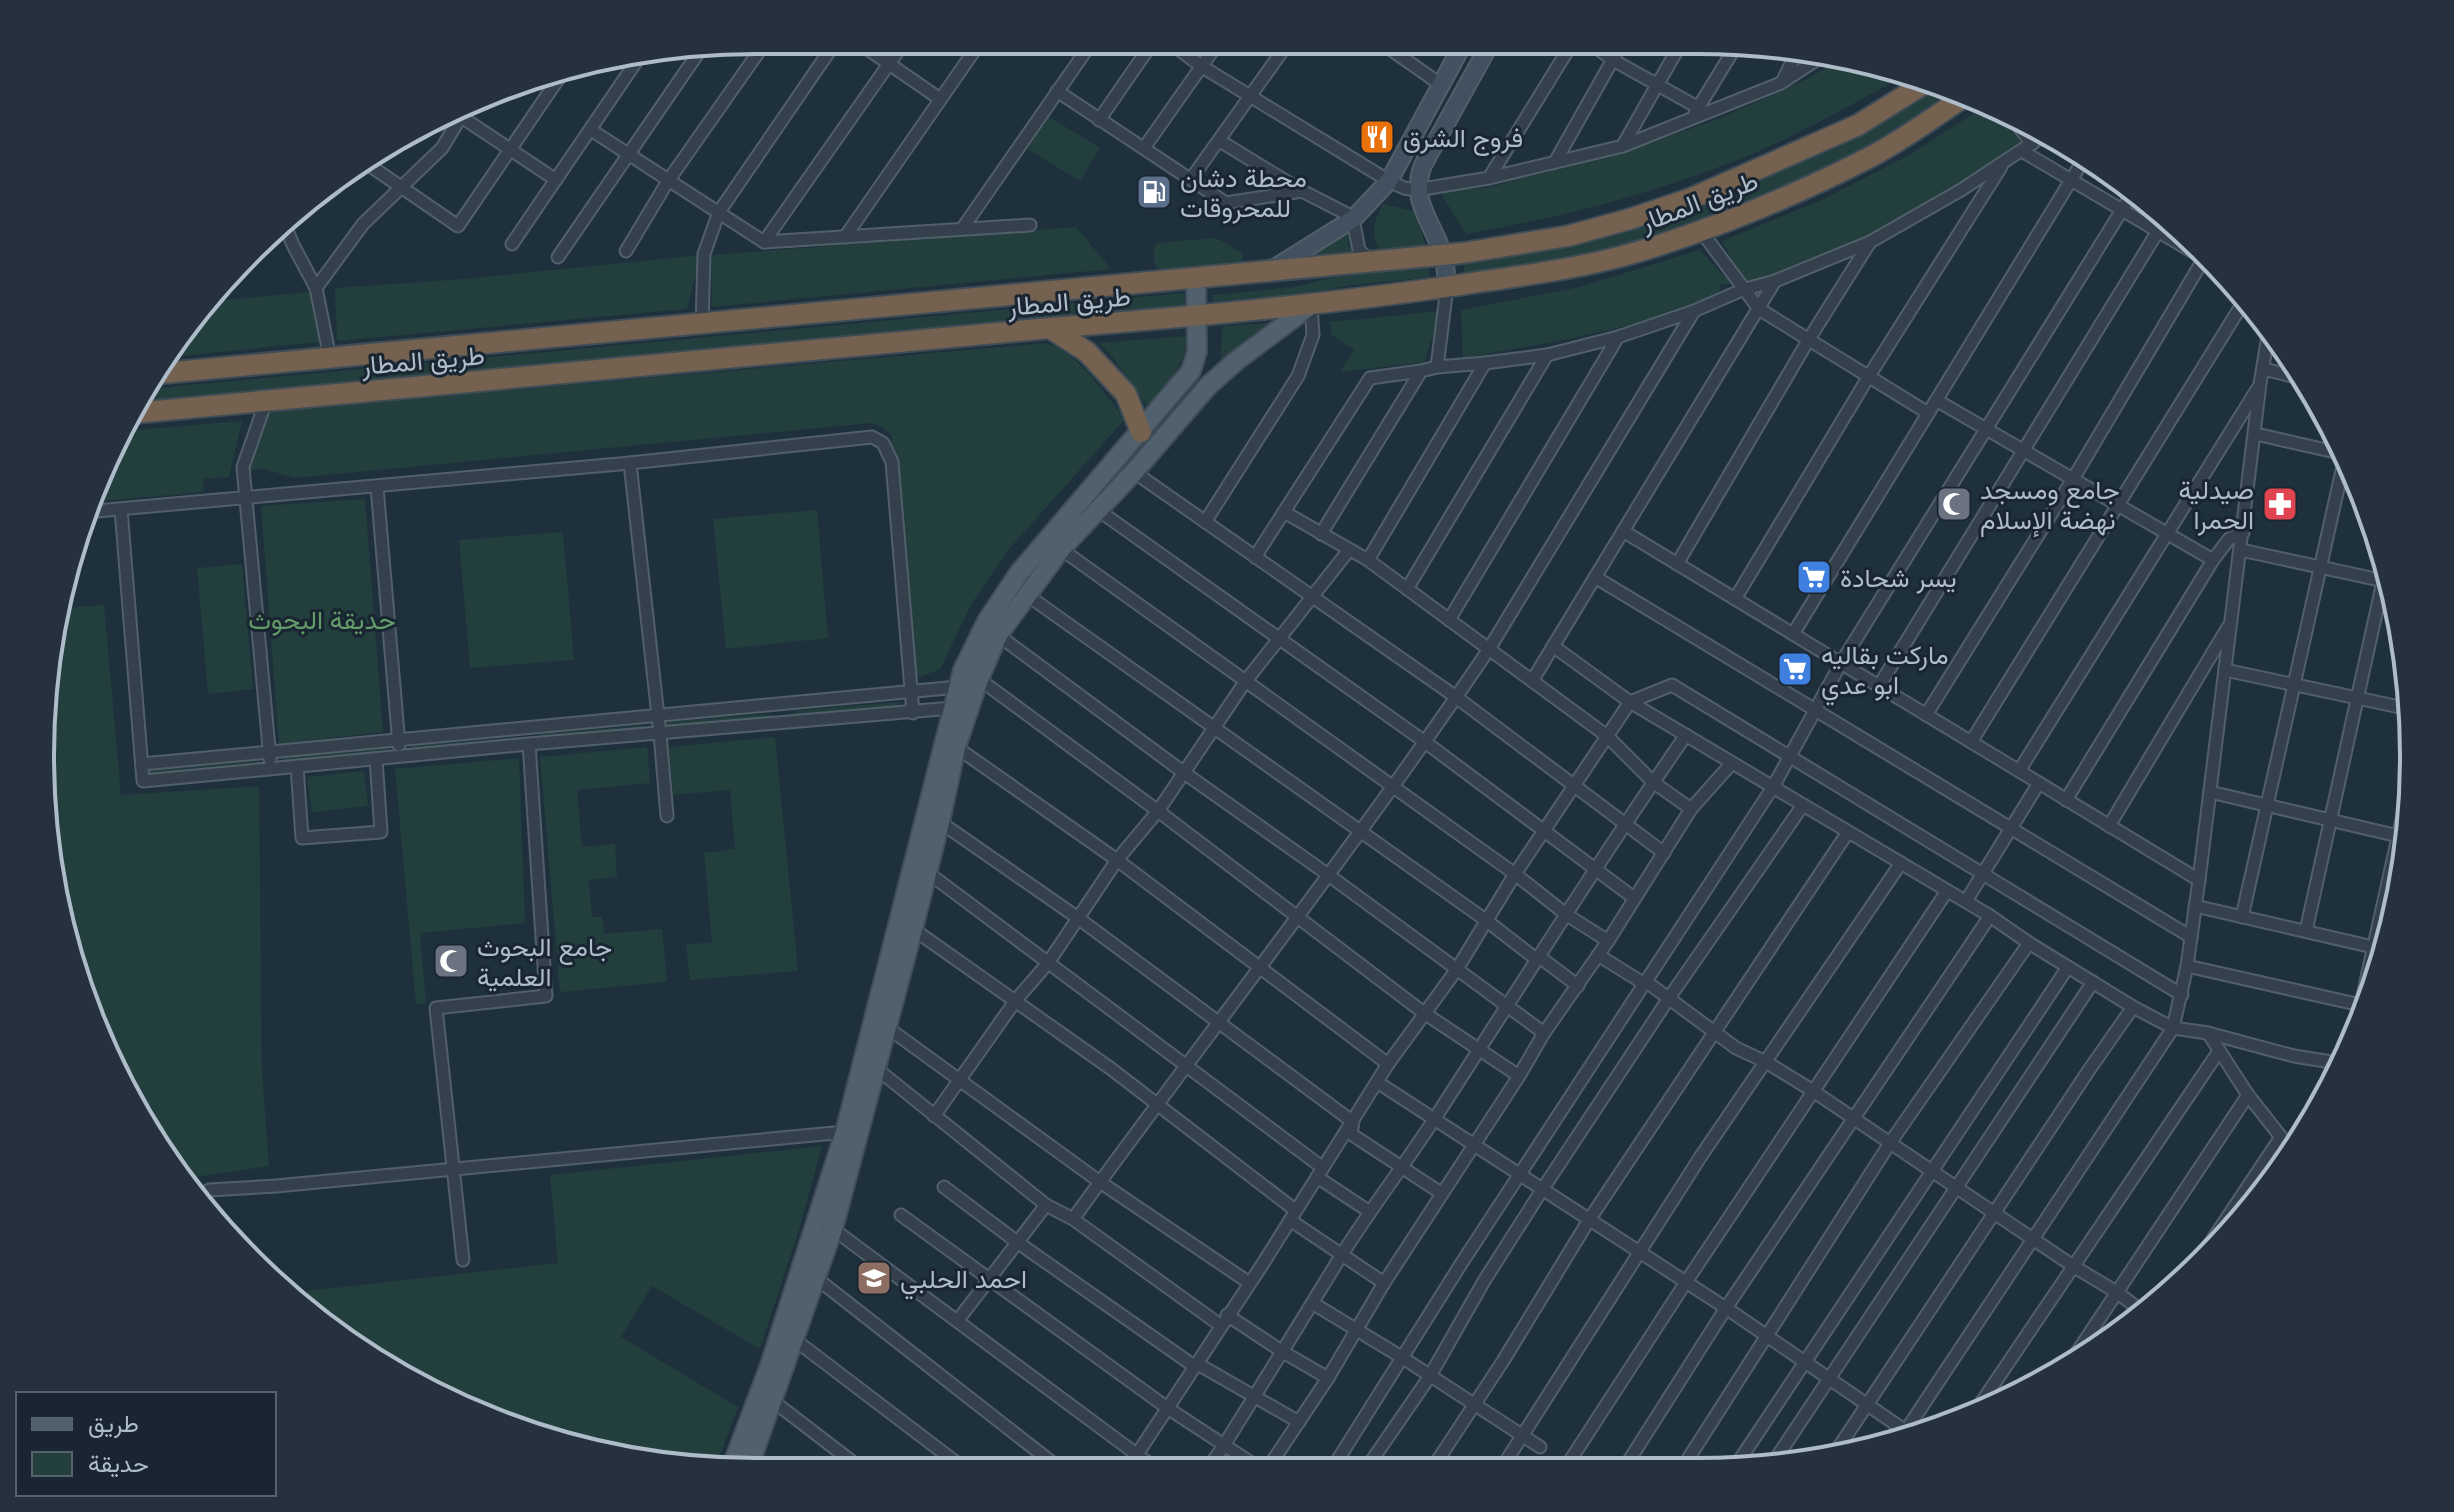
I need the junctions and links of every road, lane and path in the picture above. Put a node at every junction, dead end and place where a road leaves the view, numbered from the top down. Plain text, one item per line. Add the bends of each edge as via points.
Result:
1 (757, 54) edge
2 (827, 54) edge
3 (875, 54) edge
4 (896, 54) edge
5 (972, 54) edge
6 (1083, 54) edge
7 (1145, 54) edge
8 (1185, 54) edge
9 (1210, 54) edge
10 (1280, 54) edge
11 (1397, 54) edge
12 (1457, 54) edge
13 (1484, 54) edge
14 (1565, 54) edge
15 (1605, 54) edge
16 (1616, 54) edge
17 (1675, 54) edge
18 (1730, 55) edge
19 (695, 57) edge
20 (1613, 60) junction
21 (1793, 60) edge
22 (1811, 63) edge
23 (889, 64) junction
24 (634, 65) edge
25 (1201, 66) junction
26 (1658, 83) junction
27 (1781, 83) junction
28 (555, 84) edge
29 (1440, 84) junction
30 (1916, 89) edge
31 (1057, 91) junction
32 (1251, 97) junction
33 (940, 99) junction
34 (1956, 103) edge
35 (1699, 108) junction
36 (467, 116) edge
37 (461, 119) edge
38 (1691, 119) junction
39 (1099, 120) junction
40 (591, 130) junction
41 (2019, 132) edge
42 (1220, 141) junction
43 (2036, 141) edge
44 (1623, 146) junction
45 (1144, 148) junction
46 (2027, 148) junction
47 (510, 150) junction
48 (630, 155) junction
49 (1555, 162) junction
50 (2005, 162) junction
51 (2079, 167) edge
52 (373, 168) edge
53 (1489, 178) junction
54 (1191, 179) junction
55 (556, 180) junction
56 (2071, 180) junction
57 (668, 181) junction
58 (1389, 181) junction
59 (400, 188) junction
60 (1417, 190) junction
61 (1302, 191) junction
62 (2127, 201) edge
63 (2122, 209) junction
64 (719, 212) junction
65 (1353, 219) junction
66 (1030, 225) dead end
67 (962, 229) junction
68 (2159, 230) junction
69 (1701, 231) junction
70 (288, 233) edge
71 (2169, 236) edge
72 (845, 237) junction
73 (764, 242) junction
74 (1870, 242) junction
75 (512, 244) dead end
76 (626, 251) dead end
77 (1443, 256) junction
78 (558, 257) dead end
79 (1371, 262) junction
80 (2200, 266) edge
81 (1268, 272) junction
82 (1196, 279) junction
83 (1775, 281) junction
84 (1447, 287) junction
85 (316, 288) junction
86 (1742, 290) junction
87 (1311, 305) junction
88 (1759, 309) junction
89 (2239, 309) edge
90 (1694, 311) junction
91 (1198, 317) junction
92 (702, 325) junction
93 (1050, 328) junction
94 (1618, 337) junction
95 (1809, 339) junction
96 (2267, 345) edge
97 (1547, 355) junction
98 (330, 358) junction
99 (1485, 363) junction
100 (1437, 367) junction
101 (2264, 369) junction
102 (1191, 371) junction
103 (1421, 371) junction
104 (168, 373) edge
105 (2287, 375) edge
106 (1869, 376) junction
107 (2260, 384) junction
108 (1208, 386) junction
109 (1936, 400) junction
110 (266, 401) junction
111 (144, 412) edge
112 (1928, 413) junction
113 (1986, 429) junction
114 (1141, 432) junction
115 (2256, 434) junction
116 (2023, 450) junction
117 (2331, 453) edge
118 (630, 463) junction
119 (1134, 472) junction
120 (2340, 473) edge
121 (2073, 479) junction
122 (377, 487) junction
123 (247, 497) junction
124 (2118, 506) junction
125 (121, 509) junction
126 (1098, 510) junction
127 (98, 511) edge
128 (1284, 512) junction
129 (1205, 522) junction
130 (1623, 531) junction
131 (2243, 533) junction
132 (1321, 534) junction
133 (2166, 534) junction
134 (1061, 549) junction
135 (1349, 550) junction
136 (2241, 550) junction
137 (1255, 557) junction
138 (1368, 560) junction
139 (2213, 560) junction
140 (1677, 564) junction
141 (2320, 567) junction
142 (1595, 577) junction
143 (2377, 580) edge
144 (1407, 589) junction
145 (1027, 595) junction
146 (1311, 597) junction
147 (2382, 598) edge
148 (1735, 599) junction
149 (1449, 620) junction
150 (2231, 622) junction
151 (1793, 634) junction
152 (998, 635) junction
153 (1279, 639) junction
154 (1553, 646) junction
155 (1489, 649) junction
156 (1841, 663) junction
157 (2225, 670) junction
158 (979, 679) junction
159 (1532, 681) junction
160 (1245, 682) junction
161 (2294, 684) junction
162 (1879, 686) junction
163 (958, 687) junction
164 (911, 693) junction
165 (1456, 697) junction
166 (2357, 698) junction
167 (1630, 702) junction
168 (2398, 707) edge
169 (952, 708) junction
170 (1816, 709) junction
171 (913, 713) junction
172 (1926, 715) junction
173 (658, 716) junction
174 (1215, 727) junction
175 (660, 734) junction
176 (1686, 735) junction
177 (1607, 736) junction
178 (399, 740) junction
179 (1425, 742) junction
180 (1971, 742) junction
181 (529, 744) junction
182 (956, 747) junction
183 (269, 752) junction
184 (1789, 756) junction
185 (400, 757) junction
186 (376, 759) junction
187 (1732, 763) junction
188 (142, 764) junction
189 (297, 766) junction
190 (271, 769) junction
191 (2019, 771) junction
192 (1183, 772) junction
193 (1653, 782) junction
194 (2039, 783) junction
195 (1392, 785) junction
196 (1574, 787) junction
197 (1773, 787) junction
198 (2210, 792) junction
199 (2066, 800) junction
200 (1803, 805) junction
201 (2267, 806) junction
202 (1691, 809) junction
203 (1158, 811) junction
204 (667, 816) dead end
205 (2330, 821) junction
206 (940, 822) junction
207 (1624, 823) junction
208 (2010, 826) junction
209 (2109, 826) junction
210 (1359, 831) junction
211 (1544, 832) junction
212 (1848, 832) junction
213 (2395, 835) edge
214 (1664, 853) junction
215 (1117, 860) junction
216 (1901, 863) junction
217 (1597, 869) junction
218 (927, 872) junction
219 (1983, 873) junction
220 (1327, 874) junction
221 (1515, 874) junction
222 (2199, 880) junction
223 (1947, 891) junction
224 (1634, 898) junction
225 (1966, 901) junction
226 (2384, 905) edge
227 (2195, 906) junction
228 (1567, 915) junction
229 (1990, 916) junction
230 (1297, 917) junction
231 (2242, 917) junction
232 (1078, 918) junction
233 (1487, 921) junction
234 (913, 929) junction
235 (2306, 931) junction
236 (2191, 937) junction
237 (1608, 941) junction
238 (2029, 943) junction
239 (2373, 947) joint
240 (1598, 955) junction
241 (1536, 959) junction
242 (1048, 963) junction
243 (2187, 966) junction
244 (2068, 967) junction
245 (1261, 968) junction
246 (1457, 969) junction
247 (2093, 982) junction
248 (1643, 983) junction
249 (1578, 986) junction
250 (2182, 995) junction
251 (1669, 998) junction
252 (1016, 1000) junction
253 (2355, 1003) edge
254 (1507, 1005) junction
255 (2133, 1007) junction
256 (1424, 1013) junction
257 (1220, 1022) junction
258 (888, 1028) junction
259 (2173, 1028) junction
260 (1716, 1032) junction
261 (1544, 1033) junction
262 (2208, 1033) junction
263 (1479, 1050) junction
264 (2219, 1051) junction
265 (1766, 1062) junction
266 (2330, 1062) edge
267 (1388, 1064) junction
268 (1185, 1067) junction
269 (877, 1069) junction
270 (1519, 1076) junction
271 (959, 1081) junction
272 (1377, 1082) junction
273 (1813, 1091) junction
274 (2248, 1095) junction
275 (1159, 1105) junction
276 (934, 1116) junction
277 (1853, 1117) junction
278 (1434, 1119) junction
279 (1353, 1122) junction
280 (845, 1132) junction
281 (2281, 1137) junction
282 (1890, 1143) junction
283 (1473, 1145) junction
284 (2283, 1145) edge
285 (1403, 1166) junction
286 (453, 1169) junction
287 (1934, 1171) junction
288 (1320, 1172) junction
289 (1519, 1175) junction
290 (1100, 1182) junction
291 (944, 1187) dead end
292 (1956, 1189) junction
293 (209, 1190) dead end
294 (1542, 1190) junction
295 (1441, 1193) junction
296 (1046, 1205) junction
297 (1370, 1212) junction
298 (1993, 1213) junction
299 (901, 1215) dead end
300 (1293, 1215) junction
301 (2228, 1217) edge
302 (1073, 1219) junction
303 (1589, 1220) junction
304 (833, 1229) junction
305 (2034, 1240) junction
306 (1017, 1242) junction
307 (1639, 1253) junction
308 (1341, 1256) junction
309 (463, 1260) dead end
310 (2073, 1266) junction
311 (816, 1278) junction
312 (990, 1280) junction
313 (1248, 1282) junction
314 (1686, 1282) junction
315 (1384, 1283) junction
316 (2118, 1293) junction
317 (1314, 1304) junction
318 (2134, 1306) edge
319 (1726, 1308) junction
320 (958, 1320) junction
321 (1224, 1320) junction
322 (1357, 1330) junction
323 (1766, 1335) junction
324 (795, 1340) junction
325 (2084, 1342) edge
326 (1283, 1352) junction
327 (1403, 1358) junction
328 (1806, 1364) junction
329 (1195, 1365) junction
330 (1430, 1376) junction
331 (1328, 1378) junction
332 (1829, 1378) junction
333 (1255, 1396) junction
334 (1985, 1396) edge
335 (773, 1401) junction
336 (1867, 1403) junction
337 (1474, 1405) junction
338 (1166, 1407) junction
339 (1299, 1422) junction
340 (1914, 1424) edge
341 (1898, 1429) edge
342 (1524, 1436) junction
343 (1841, 1444) edge
344 (1223, 1447) junction
345 (1540, 1447) dead end
346 (1780, 1453) edge
347 (1137, 1455) junction
348 (1743, 1456) edge
349 (735, 1457) edge
350 (756, 1458) edge
351 (847, 1458) edge
352 (950, 1458) edge
353 (1046, 1458) edge
354 (1135, 1458) edge
355 (1141, 1458) edge
356 (1215, 1458) edge
357 (1242, 1458) edge
358 (1275, 1458) edge
359 (1339, 1458) edge
360 (1374, 1458) edge
361 (1439, 1458) edge
362 (1509, 1458) edge
363 (1572, 1458) edge
364 (1631, 1458) edge
365 (1689, 1458) edge

1 - 57 street
2 - 64 street
3 - 23 street
4 - 23 street
5 - 33 street
6 - 31 street
7 - 39 street
8 - 25 street
9 - 25 street
10 - 32 street
11 - 29 street
12 - 29 main road
13 - 60 main road via 1423,165
14 - 53 street
15 - 20 street
16 - 20 street
17 - 26 street
18 - 35 street
19 - 48 street
20 - 26 street
20 - 49 street
21 - 27 street
22 - 27 street
23 - 33 street
23 - 73 street
24 - 40 street
25 - 32 street
25 - 45 street
26 - 35 street
26 - 44 street
27 - 38 street
28 - 47 street
29 - 58 main road
30 - 77 highway, طريق المطار via 1858,125 1679,202 1568,236
31 - 39 street
31 - 67 street
32 - 42 street
32 - 58 street
33 - 72 street
34 - 69 highway, طريق المطار via 1873,156
35 - 38 street
36 - 47 street
37 - 59 street via 442,148
38 - 44 street
39 - 45 street
40 - 48 street
40 - 55 street
41 - 46 street
42 - 54 street
42 - 61 street
43 - 46 street
44 - 49 street
45 - 54 street
46 - 50 street
46 - 56 street
47 - 55 street
47 - 59 street via 458,226
48 - 57 street
48 - 78 street
49 - 53 street
50 - 74 street
50 - 106 street
51 - 56 street
52 - 59 street
53 - 60 street
54 - 61 street via 1226,203
55 - 75 street
56 - 63 street
56 - 109 street
57 - 64 street
57 - 76 street
58 - 60 street
58 - 65 main road
59 - 85 street via 363,224
60 - 77 main road
61 - 65 street
62 - 63 street
63 - 68 street
63 - 113 street
64 - 73 street
64 - 92 street via 704,254
65 - 79 street via 1359,250
65 - 81 main road
66 - 67 street
67 - 72 street
68 - 71 street
68 - 116 street
69 - 84 highway, طريق المطار via 1575,268
69 - 86 street
70 - 85 street
72 - 73 street
74 - 83 street
74 - 95 street
77 - 79 highway, طريق المطار
77 - 84 main road
79 - 81 highway, طريق المطار
80 - 121 street
81 - 82 highway, طريق المطار
82 - 91 main road
82 - 92 highway, طريق المطار
83 - 86 street
83 - 88 street
84 - 87 highway, طريق المطار
84 - 100 street
85 - 98 street
86 - 88 street
86 - 90 street
87 - 91 highway, طريق المطار
87 - 108 main road
87 - 129 street via 1313,335 1298,376
88 - 95 street
88 - 130 street
89 - 124 street
90 - 94 street
90 - 155 street
91 - 93 highway, طريق المطار
91 - 102 main road
92 - 98 highway, طريق المطار
93 - 110 highway, طريق المطار
93 - 114 highway via 1087,352 1126,394
94 - 97 street
94 - 149 street
95 - 106 street
95 - 140 street
96 - 101 street
97 - 99 street
97 - 144 street
98 - 104 highway, طريق المطار
99 - 100 street
99 - 138 street
100 - 103 street
101 - 105 street
101 - 107 street
102 - 108 main road
102 - 114 main road
103 - 128 street via 1370,378
103 - 132 street
106 - 112 street
106 - 148 street
107 - 115 street
107 - 133 street
108 - 119 main road
109 - 112 street
109 - 113 street
110 - 111 highway, طريق المطار
110 - 123 street via 243,467
112 - 151 street
113 - 116 street
113 - 156 street
114 - 163 main road via 1019,573 987,621
115 - 117 street
115 - 131 street
116 - 121 street
116 - 162 street
118 - 122 street
118 - 164 street via 872,437 883,443 892,462
118 - 173 street
119 - 126 main road
119 - 129 street
120 - 141 street
121 - 124 street
121 - 172 street
122 - 123 street
122 - 178 street
123 - 125 street
123 - 183 street
124 - 133 street
124 - 180 street
125 - 127 street
125 - 188 street
126 - 134 main road
126 - 153 street
128 - 132 street
128 - 137 street
129 - 137 street
130 - 140 street
130 - 142 street
131 - 136 street
131 - 139 street via 2229,539
132 - 135 street
133 - 139 street
133 - 191 street
134 - 145 main road
134 - 160 street
135 - 138 street
135 - 146 street
136 - 141 street
136 - 150 street
137 - 146 street
138 - 144 street
139 - 199 street
140 - 148 street
141 - 143 street
141 - 161 street
142 - 154 street
142 - 170 street
144 - 149 street
145 - 152 main road
145 - 174 street
146 - 153 street
146 - 165 street
147 - 166 street
148 - 151 street
149 - 155 street
150 - 157 street
150 - 209 street
151 - 156 street
152 - 158 main road
152 - 192 street
153 - 160 street
153 - 179 street
154 - 159 street
154 - 167 street
155 - 159 street
155 - 165 street
156 - 162 street
156 - 170 street
157 - 161 street
157 - 198 street
158 - 182 main road
158 - 203 street
159 - 177 street
160 - 174 street
160 - 195 street
161 - 166 street
161 - 201 street
162 - 172 street
163 - 164 street
163 - 169 main road
164 - 171 street
164 - 173 street
165 - 179 street
165 - 196 street
166 - 168 street
166 - 205 street
167 - 176 street
167 - 177 street
167 - 184 street via 1672,685
169 - 171 street
169 - 280 main road
170 - 184 street
170 - 208 street
171 - 175 street
172 - 180 street
173 - 175 street
173 - 178 street
174 - 192 street
174 - 210 street
175 - 181 street
175 - 204 street
176 - 187 street
176 - 193 street
177 - 193 street
177 - 196 street
178 - 183 street
178 - 185 street
179 - 195 street
179 - 211 street
180 - 191 street
181 - 185 street
181 - 286 street via 546,996 436,1008
182 - 206 main road
182 - 215 street
183 - 188 street
183 - 190 street
184 - 197 street
184 - 219 street
185 - 186 street
186 - 189 street
186 - 189 street via 381,832 302,838
187 - 197 street
187 - 202 street
188 - 190 street via 143,781
189 - 190 street
191 - 194 street
192 - 203 street
192 - 220 street
193 - 202 street
193 - 207 street
194 - 199 street
194 - 208 street
195 - 210 street
195 - 221 street
196 - 207 street
196 - 211 street
197 - 200 street
197 - 248 street
198 - 201 street
198 - 222 street
199 - 209 street
200 - 212 street
200 - 251 street
201 - 205 street
201 - 231 street
202 - 214 street
203 - 215 street
203 - 230 street
205 - 213 street
205 - 235 street
206 - 218 main road
206 - 232 street
207 - 214 street
207 - 217 street
208 - 219 street
208 - 236 street
209 - 222 street
210 - 220 street
210 - 233 street
211 - 217 street
211 - 221 street
212 - 216 street
212 - 260 street
214 - 224 street
215 - 232 street
215 - 245 street
216 - 223 street
216 - 265 street
217 - 224 street
217 - 228 street
218 - 234 main road
218 - 242 street
219 - 225 street
219 - 250 street
220 - 230 street
220 - 246 street
221 - 228 street
221 - 233 street
222 - 227 street
223 - 225 street
223 - 273 street
224 - 237 street
225 - 229 street
226 - 239 street
227 - 231 street
227 - 236 street
228 - 237 street
228 - 241 street
229 - 238 street
229 - 277 street
230 - 245 street
230 - 256 street
231 - 235 street
232 - 242 street
232 - 257 street
233 - 241 street
233 - 246 street
234 - 252 street
234 - 258 main road
235 - 239 street
236 - 243 street
237 - 240 street
238 - 244 street
238 - 282 street
240 - 248 street
240 - 249 street
241 - 249 street
241 - 254 street
242 - 252 street
242 - 268 street
243 - 250 street
243 - 253 street
244 - 247 street
244 - 287 street
245 - 257 street
245 - 267 street
246 - 254 street
246 - 256 street
247 - 255 street
247 - 292 street
248 - 251 street
248 - 289 street
249 - 261 street
250 - 259 street
251 - 260 street
251 - 294 street
252 - 271 street
252 - 275 street
254 - 261 street
254 - 263 street
255 - 259 street
255 - 298 street
256 - 263 street
256 - 267 street
257 - 268 street
257 - 279 street
258 - 269 main road
258 - 271 street
259 - 262 street
259 - 305 street
260 - 265 street
260 - 303 street
261 - 270 street
262 - 264 street
262 - 266 street
263 - 270 street
263 - 278 street
264 - 274 street
264 - 310 street
265 - 273 street
265 - 307 street
267 - 272 street
268 - 275 street
268 - 288 street
269 - 276 street
269 - 304 main road
270 - 283 street
271 - 276 street
271 - 290 street
272 - 278 street
272 - 279 street
273 - 277 street
273 - 314 street
274 - 281 street
274 - 316 street
275 - 290 street
275 - 300 street
276 - 296 street
277 - 282 street
277 - 319 street
278 - 283 street
278 - 285 street
279 - 285 street via 1351,1134
279 - 288 street
280 - 286 street
280 - 349 main road
281 - 284 street
281 - 301 street
282 - 287 street
282 - 323 street
283 - 289 street
283 - 295 street
285 - 295 street
285 - 297 street
286 - 293 street
286 - 309 street
287 - 292 street
287 - 328 street
288 - 297 street
288 - 300 street
289 - 294 street
289 - 327 street
290 - 302 street
290 - 313 street
291 - 306 street
292 - 298 street
292 - 332 street
294 - 303 street
294 - 330 street
295 - 315 street
296 - 302 street
296 - 306 street
297 - 308 street
298 - 305 street
298 - 336 street
299 - 312 street
300 - 308 street
300 - 313 street
302 - 321 street
303 - 307 street
303 - 337 street
304 - 311 main road
304 - 320 street
305 - 310 street
305 - 340 street
306 - 312 street
306 - 329 street
307 - 314 street
307 - 342 street
308 - 315 street
308 - 317 street
310 - 316 street
310 - 334 street
311 - 324 main road
311 - 353 street
312 - 320 street
312 - 338 street
313 - 321 street
314 - 319 street
314 - 363 street
315 - 322 street
316 - 318 street
316 - 325 street
317 - 322 street
317 - 326 street
319 - 323 street
319 - 364 street
320 - 347 street
321 - 326 street
321 - 329 street
322 - 327 street
322 - 331 street
323 - 328 street
323 - 365 street
324 - 335 main road
324 - 352 street
326 - 331 street
326 - 333 street
327 - 330 street
327 - 359 street
328 - 332 street
328 - 348 street
329 - 333 street
329 - 338 street
330 - 337 street
330 - 360 street
331 - 339 street
332 - 336 street
332 - 346 street
333 - 339 street
333 - 344 street
335 - 350 main road
335 - 351 street
336 - 341 street
336 - 343 street
337 - 342 street
337 - 361 street
338 - 344 street
338 - 347 street
339 - 358 street
342 - 345 street
342 - 362 street
344 - 356 street
344 - 357 street
347 - 354 street
347 - 355 street

